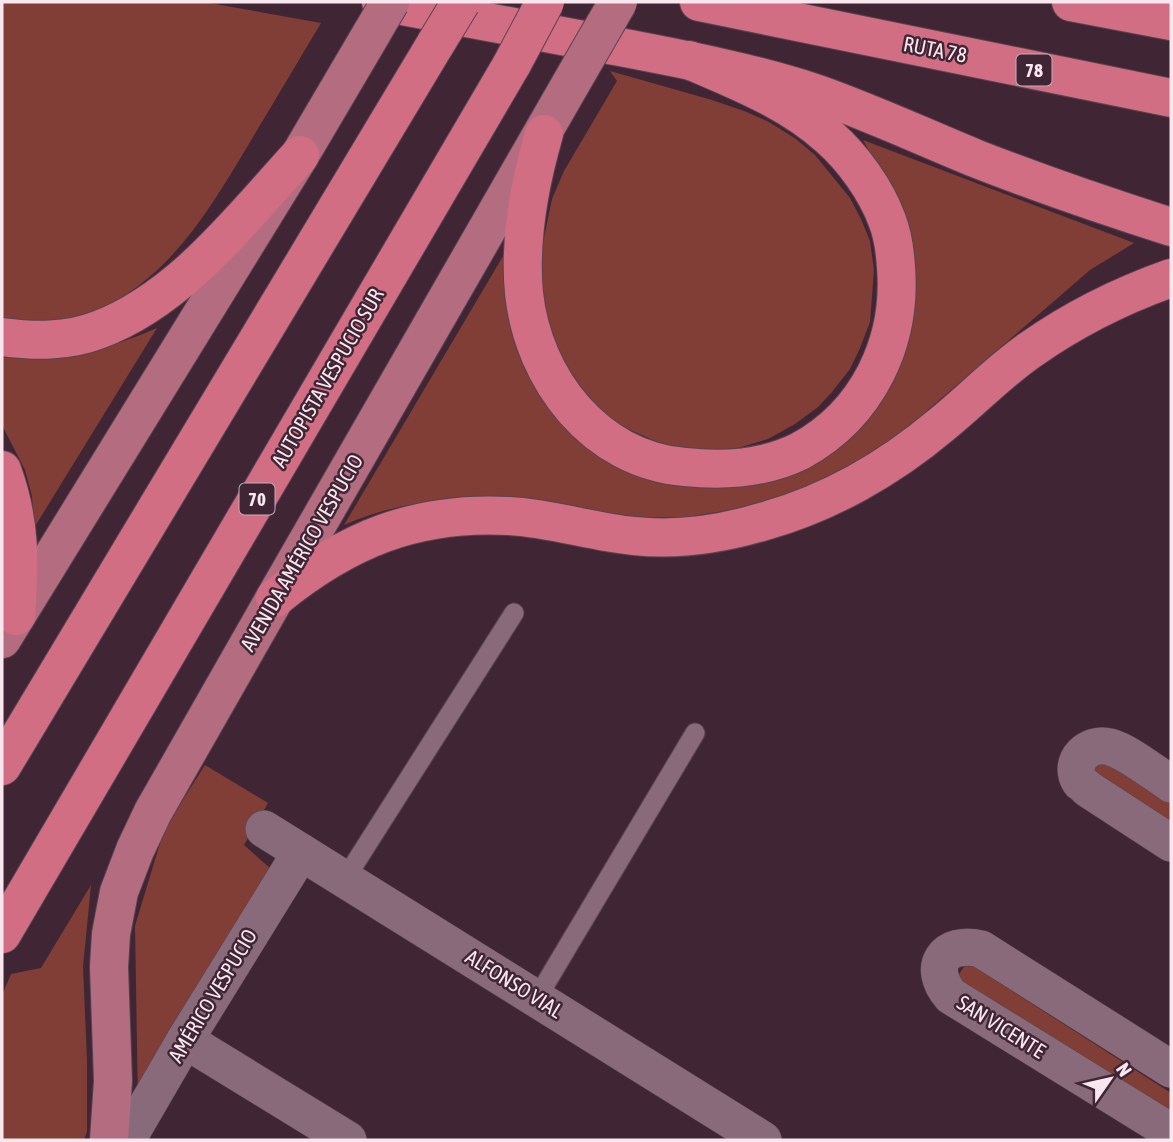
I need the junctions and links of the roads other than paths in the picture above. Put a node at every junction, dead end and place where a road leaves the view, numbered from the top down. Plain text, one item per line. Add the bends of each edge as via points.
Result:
1 (461, 2) edge
2 (545, 2) edge
3 (618, 2) edge
4 (699, 2) edge
5 (1071, 2) edge
6 (381, 11) edge
7 (1171, 22) edge
8 (689, 60) junction
9 (1171, 98) edge
10 (544, 134) junction
11 (300, 155) junction
12 (1171, 227) edge
13 (1171, 278) edge
14 (2, 337) edge
15 (2, 470) edge
16 (275, 598) junction
17 (514, 613) dead end
18 (9, 627) edge
19 (695, 733) dead end
20 (2, 766) edge
21 (1171, 784) edge
22 (264, 829) dead end
23 (1171, 843) edge
24 (301, 852) junction
25 (345, 879) junction
26 (2, 934) edge
27 (537, 998) junction
28 (186, 1040) junction
29 (1171, 1069) edge
30 (1171, 1132) edge
31 (109, 1140) edge
32 (127, 1140) edge
33 (348, 1140) edge
34 (763, 1140) edge

1 - 20 highway, bridge
2 - 26 highway, AUTOPISTA VESPUCIO SUR / 70, bridge
3 - 10 main road, AVENIDA AMÉRICO VESPUCIO, bridge
4 - 9 highway, RUTA 78 / 78
5 - 7 highway
6 - 8 highway
6 - 11 main road
8 - 10 highway via 765,94 821,130 864,178 893,240 897,283 893,329 879,368 846,415 801,450 748,467 678,467 625,449 581,419 556,387 538,351 524,293 528,199
8 - 12 highway via 814,93 1045,185
10 - 16 main road, AVENIDA AMÉRICO VESPUCIO
11 - 14 highway via 207,256 143,308 97,331 74,336
11 - 18 main road
13 - 16 highway via 1138,289 1068,325 1028,352 913,447 867,477 794,512 724,532 677,537 633,536 509,516 432,520 359,543 318,565
15 - 18 highway via 17,527 19,564
16 - 31 main road, AVENIDA AMÉRICO VESPUCIO via 153,812 119,892 109,967 113,1081
17 - 25 lane
19 - 27 lane
21 - 23 street via 1108,746 1088,749 1077,763 1081,782 1088,789
22 - 24 street, ALFONSO VIAL
24 - 25 street, ALFONSO VIAL
24 - 28 street, AMÉRICO VESPUCIO
25 - 27 street, ALFONSO VIAL
27 - 34 street, ALFONSO VIAL
28 - 32 street, AMÉRICO VESPUCIO
28 - 33 street
29 - 30 street, SAN VICENTE via 981,949 958,947 943,958 940,979 951,996

